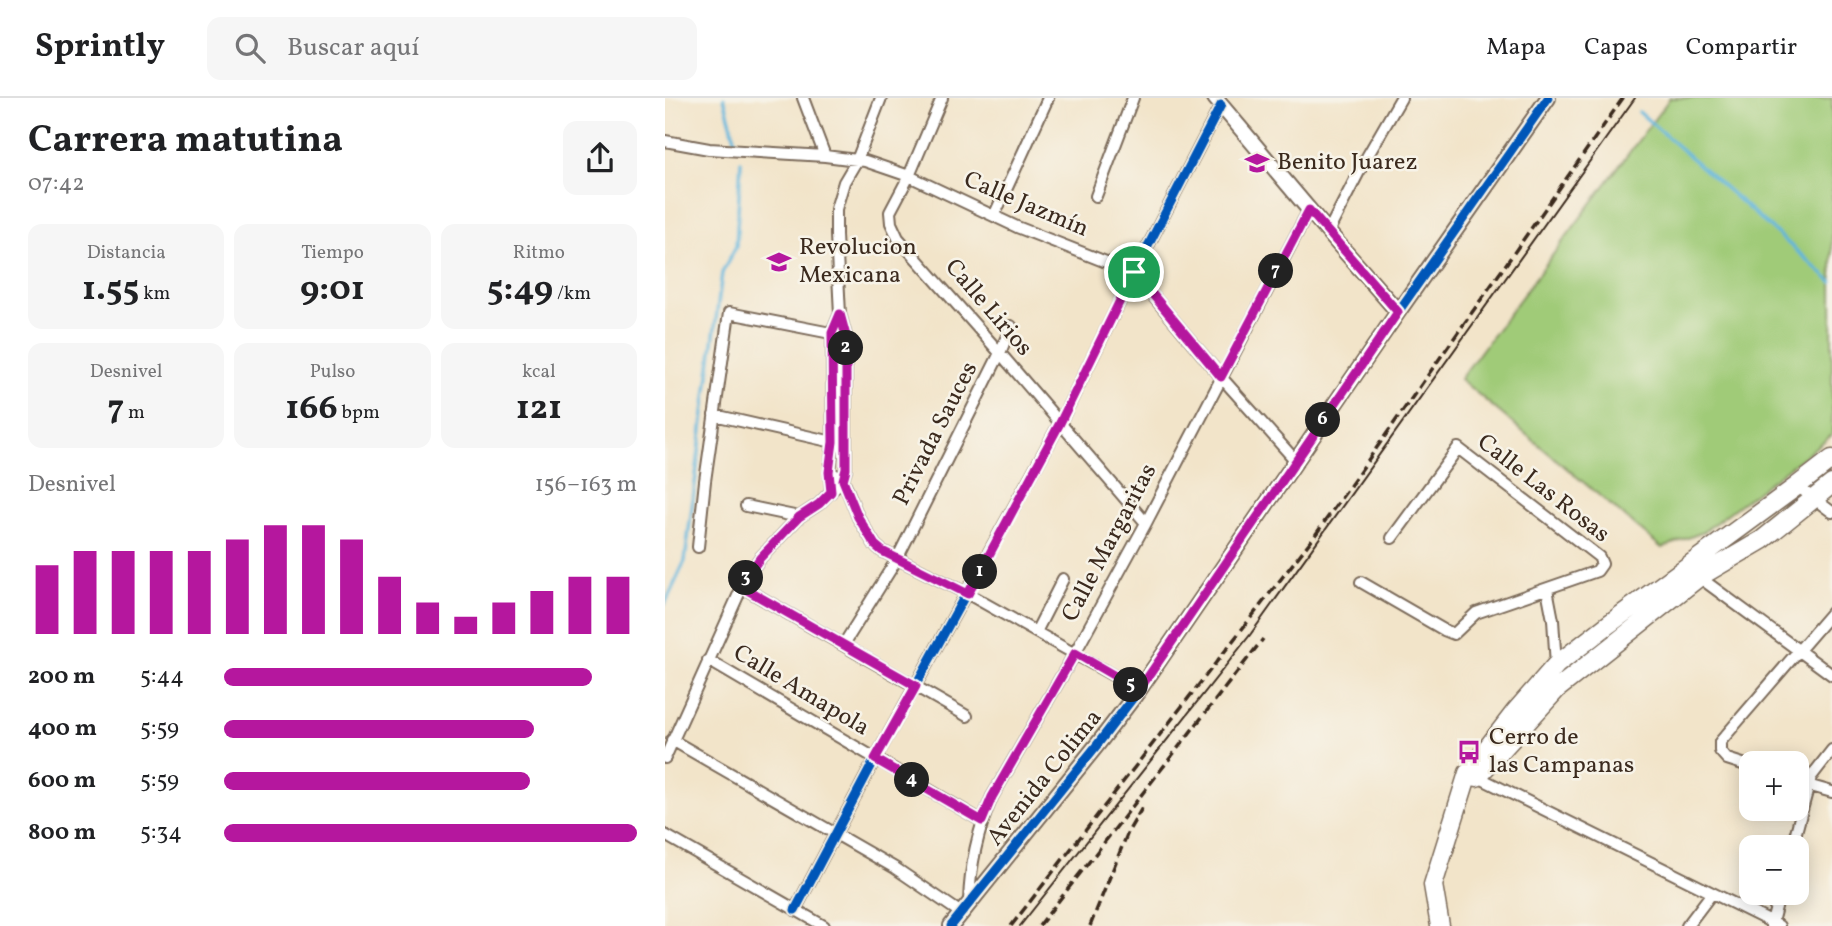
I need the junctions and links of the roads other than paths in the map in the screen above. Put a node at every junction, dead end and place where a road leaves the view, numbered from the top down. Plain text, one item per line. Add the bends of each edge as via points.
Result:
1 (803, 98) edge
2 (881, 98) edge
3 (941, 98) edge
4 (1048, 98) edge
5 (1133, 98) edge
6 (1401, 98) edge
7 (1548, 98) edge
8 (1218, 102) edge
9 (665, 141) edge
10 (825, 156) junction
11 (856, 160) junction
12 (909, 176) junction
13 (1096, 196) dead end
14 (1309, 210) junction
15 (994, 216) junction
16 (1328, 233) junction
17 (1134, 272) junction
18 (1398, 312) junction
19 (840, 314) junction
20 (1011, 326) dead end
21 (832, 333) junction
22 (846, 336) junction
23 (1000, 353) junction
24 (1221, 377) junction
25 (714, 415) junction
26 (1060, 423) junction
27 (833, 442) junction
28 (1832, 459) edge
29 (1296, 461) junction
30 (829, 472) junction
31 (843, 480) junction
32 (1832, 484) edge
33 (1797, 486) junction
34 (831, 492) junction
35 (1814, 499) junction
36 (746, 506) dead end
37 (1832, 512) edge
38 (799, 517) junction
39 (1146, 523) junction
40 (1392, 538) dead end
41 (698, 547) dead end
42 (897, 559) junction
43 (1699, 577) junction
44 (1063, 579) dead end
45 (1361, 582) dead end
46 (742, 587) junction
47 (1547, 589) junction
48 (968, 594) junction
49 (1832, 612) edge
50 (1036, 632) junction
51 (844, 644) junction
52 (1798, 650) junction
53 (1075, 653) junction
54 (708, 660) junction
55 (1556, 665) junction
56 (1832, 675) edge
57 (916, 686) junction
58 (1139, 690) junction
59 (967, 716) dead end
60 (672, 740) junction
61 (1832, 750) edge
62 (665, 758) edge
63 (875, 759) junction
64 (1739, 763) edge
65 (1473, 775) junction
66 (1809, 777) edge
67 (1809, 785) edge
68 (1832, 792) edge
69 (982, 821) junction
70 (665, 835) edge
71 (835, 835) junction
72 (1712, 893) junction
73 (1778, 905) edge
74 (965, 907) junction
75 (795, 909) junction
76 (1442, 925) edge
77 (1774, 925) edge
78 (824, 926) edge
79 (951, 926) edge
80 (1687, 926) edge

1 - 10 street
2 - 11 street
3 - 12 street, Calle Lirios
4 - 15 street
5 - 13 street
6 - 16 street
7 - 18 street, Avenida Colima
8 - 14 street
8 - 17 street
9 - 10 street, Calle Jazmín via 709,149
10 - 11 street, Calle Jazmín
11 - 12 street, Calle Jazmín
11 - 19 street via 836,209
12 - 15 street, Calle Jazmín
12 - 23 street, Calle Lirios via 890,212 898,238
14 - 16 street
14 - 24 street, Calle Margaritas
15 - 17 street, Calle Jazmín
16 - 18 street
17 - 24 street, Calle Jazmín
17 - 26 street
18 - 29 street, Avenida Colima
19 - 21 street
19 - 22 street
20 - 23 street, Privada Sauces
21 - 22 street
21 - 25 street via 729,313
21 - 27 street
22 - 31 street
23 - 26 street, Calle Lirios
23 - 42 street, Privada Sauces
24 - 29 street, Calle Jazmín
24 - 39 street, Calle Margaritas
25 - 27 street
25 - 41 street
26 - 39 street, Calle Lirios
26 - 48 street
27 - 30 street
28 - 33 main road
29 - 58 street, Avenida Colima
30 - 31 street
30 - 34 street
31 - 34 street
31 - 42 street via 875,545
32 - 35 main road
33 - 35 street
33 - 55 main road
34 - 38 street
35 - 37 street
35 - 43 main road via 1762,540
36 - 38 street
38 - 46 street via 760,558
39 - 53 street, Calle Margaritas
40 - 47 street, Calle Las Rosas via 1458,448 1599,557 1602,564 1597,571
42 - 48 street
42 - 51 street, Privada Sauces
43 - 52 street
43 - 65 main road via 1557,689
44 - 50 street
45 - 47 street via 1454,634 1476,613
46 - 51 street
46 - 54 street
47 - 55 street
48 - 50 street
48 - 57 street
49 - 52 street
50 - 53 street
51 - 57 street
52 - 56 street
52 - 64 street via 1720,742 1727,760
53 - 58 street
53 - 69 street, Calle Margaritas
54 - 60 street
54 - 63 street, Calle Amapola
55 - 65 main road via 1515,712
57 - 59 street
57 - 63 street
58 - 74 street, Avenida Colima
60 - 62 street
60 - 71 street
61 - 66 street
63 - 69 street, Calle Amapola
63 - 71 street
65 - 72 street
65 - 76 main road via 1458,802 1433,885
67 - 68 street
69 - 74 street, Calle Margaritas
70 - 75 street
71 - 74 street
71 - 75 street
72 - 77 street
72 - 80 street
73 - 77 street
74 - 79 street, Avenida Colima
75 - 78 street

